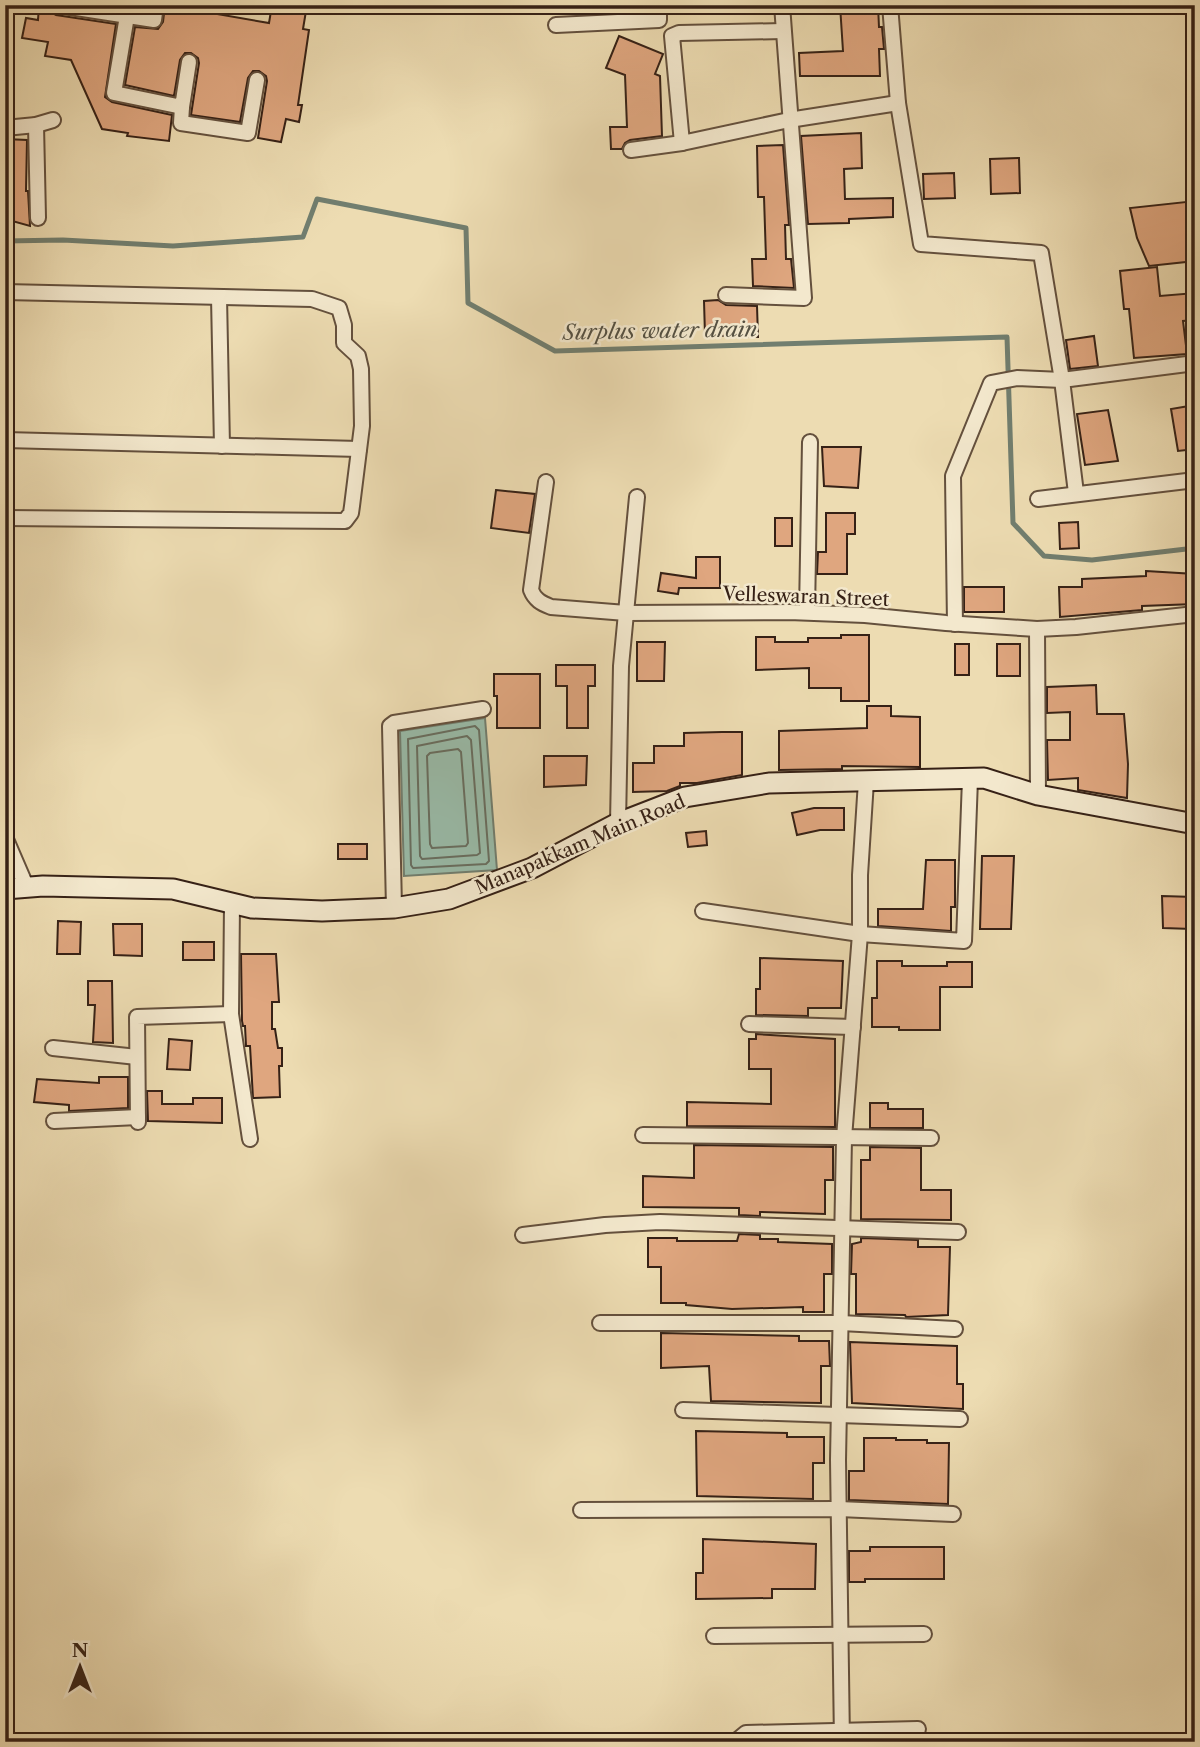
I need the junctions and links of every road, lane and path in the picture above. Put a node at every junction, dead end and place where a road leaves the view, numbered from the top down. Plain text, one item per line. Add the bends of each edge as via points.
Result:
1 (57, 5) edge
2 (156, 5) edge
3 (659, 5) edge
4 (782, 5) edge
5 (890, 5) edge
6 (127, 16) junction
7 (556, 25) dead end
8 (783, 31) junction
9 (189, 62) dead end
10 (257, 80) dead end
11 (898, 103) junction
12 (181, 107) junction
13 (53, 120) dead end
14 (789, 120) junction
15 (36, 125) junction
16 (5, 128) edge
17 (682, 143) junction
18 (631, 150) dead end
19 (38, 218) dead end
20 (5, 292) edge
21 (726, 295) dead end
22 (219, 297) junction
23 (1195, 363) edge
24 (1062, 380) junction
25 (5, 440) edge
26 (810, 442) dead end
27 (222, 446) junction
28 (359, 449) junction
29 (1195, 480) edge
30 (546, 482) dead end
31 (1076, 494) junction
32 (637, 497) dead end
33 (1038, 499) dead end
34 (5, 518) edge
35 (807, 612) junction
36 (626, 613) junction
37 (1195, 614) edge
38 (955, 624) junction
39 (1037, 629) junction
40 (483, 709) dead end
41 (970, 779) junction
42 (866, 781) junction
43 (1038, 795) junction
44 (618, 823) junction
45 (1195, 824) edge
46 (5, 837) edge
47 (27, 888) junction
48 (5, 889) edge
49 (232, 903) junction
50 (394, 908) junction
51 (704, 911) dead end
52 (860, 934) junction
53 (1195, 963) edge
54 (231, 1014) junction
55 (1195, 1015) edge
56 (750, 1024) dead end
57 (853, 1027) junction
58 (52, 1048) dead end
59 (138, 1057) junction
60 (54, 1121) dead end
61 (643, 1135) dead end
62 (844, 1138) junction
63 (931, 1138) dead end
64 (250, 1139) dead end
65 (842, 1227) junction
66 (958, 1233) dead end
67 (523, 1235) dead end
68 (600, 1323) dead end
69 (841, 1323) junction
70 (955, 1329) dead end
71 (683, 1410) dead end
72 (838, 1415) junction
73 (960, 1419) dead end
74 (839, 1509) junction
75 (581, 1510) dead end
76 (953, 1514) dead end
77 (924, 1634) dead end
78 (714, 1636) dead end
79 (841, 1636) junction
80 (918, 1730) dead end
81 (842, 1736) edge
82 (736, 1742) edge

1 - 6 street
2 - 6 street via 154,20
3 - 7 street via 659,20
4 - 8 street
5 - 11 street
6 - 12 street via 114,93
8 - 14 street
8 - 17 street via 672,36
9 - 12 street
10 - 12 street via 248,133 181,123
11 - 14 street
11 - 24 street via 921,244 1041,253
13 - 15 street
14 - 17 street
14 - 21 street via 804,298
15 - 16 street
15 - 19 street
17 - 18 street
20 - 22 street
22 - 27 street
22 - 28 street via 312,299 339,308 344,343 358,356 361,369
23 - 24 street
24 - 31 street
24 - 38 street via 1017,378 990,383 953,477
25 - 27 street
26 - 35 street
27 - 28 street
28 - 34 street via 351,513 345,520
29 - 31 street
30 - 36 street, Velleswaran Street via 531,590 534,597 551,607
31 - 33 street
32 - 36 street
35 - 36 street, Velleswaran Street
35 - 38 street, Velleswaran Street
36 - 44 street
37 - 39 street, Velleswaran Street
38 - 39 street, Velleswaran Street
39 - 43 street
40 - 50 street via 390,726
41 - 42 main road, Manapakkam Main Road
41 - 43 main road, Manapakkam Main Road via 984,778
41 - 52 street via 964,941
42 - 44 main road, Manapakkam Main Road via 769,783 685,797
42 - 52 street
43 - 45 main road, Manapakkam Main Road
44 - 50 main road, Manapakkam Main Road via 532,868 449,899
46 - 47 street
47 - 48 main road, Manapakkam Main Road
47 - 49 main road, Manapakkam Main Road via 173,888
49 - 50 main road, Manapakkam Main Road via 322,911
49 - 54 street
51 - 52 street
52 - 57 street
53 - 55 street
54 - 59 street via 137,1017
54 - 64 street
56 - 57 street
57 - 62 street
58 - 59 street
59 - 60 street via 138,1120
61 - 62 street
62 - 63 street
62 - 65 street
65 - 66 street
65 - 67 street via 660,1222
65 - 69 street
68 - 69 street
69 - 70 street
69 - 72 street
71 - 72 street
72 - 73 street
72 - 74 street
74 - 75 street
74 - 76 street
74 - 79 street
77 - 79 street
78 - 79 street
79 - 81 street
80 - 81 street
81 - 82 street via 746,1733

